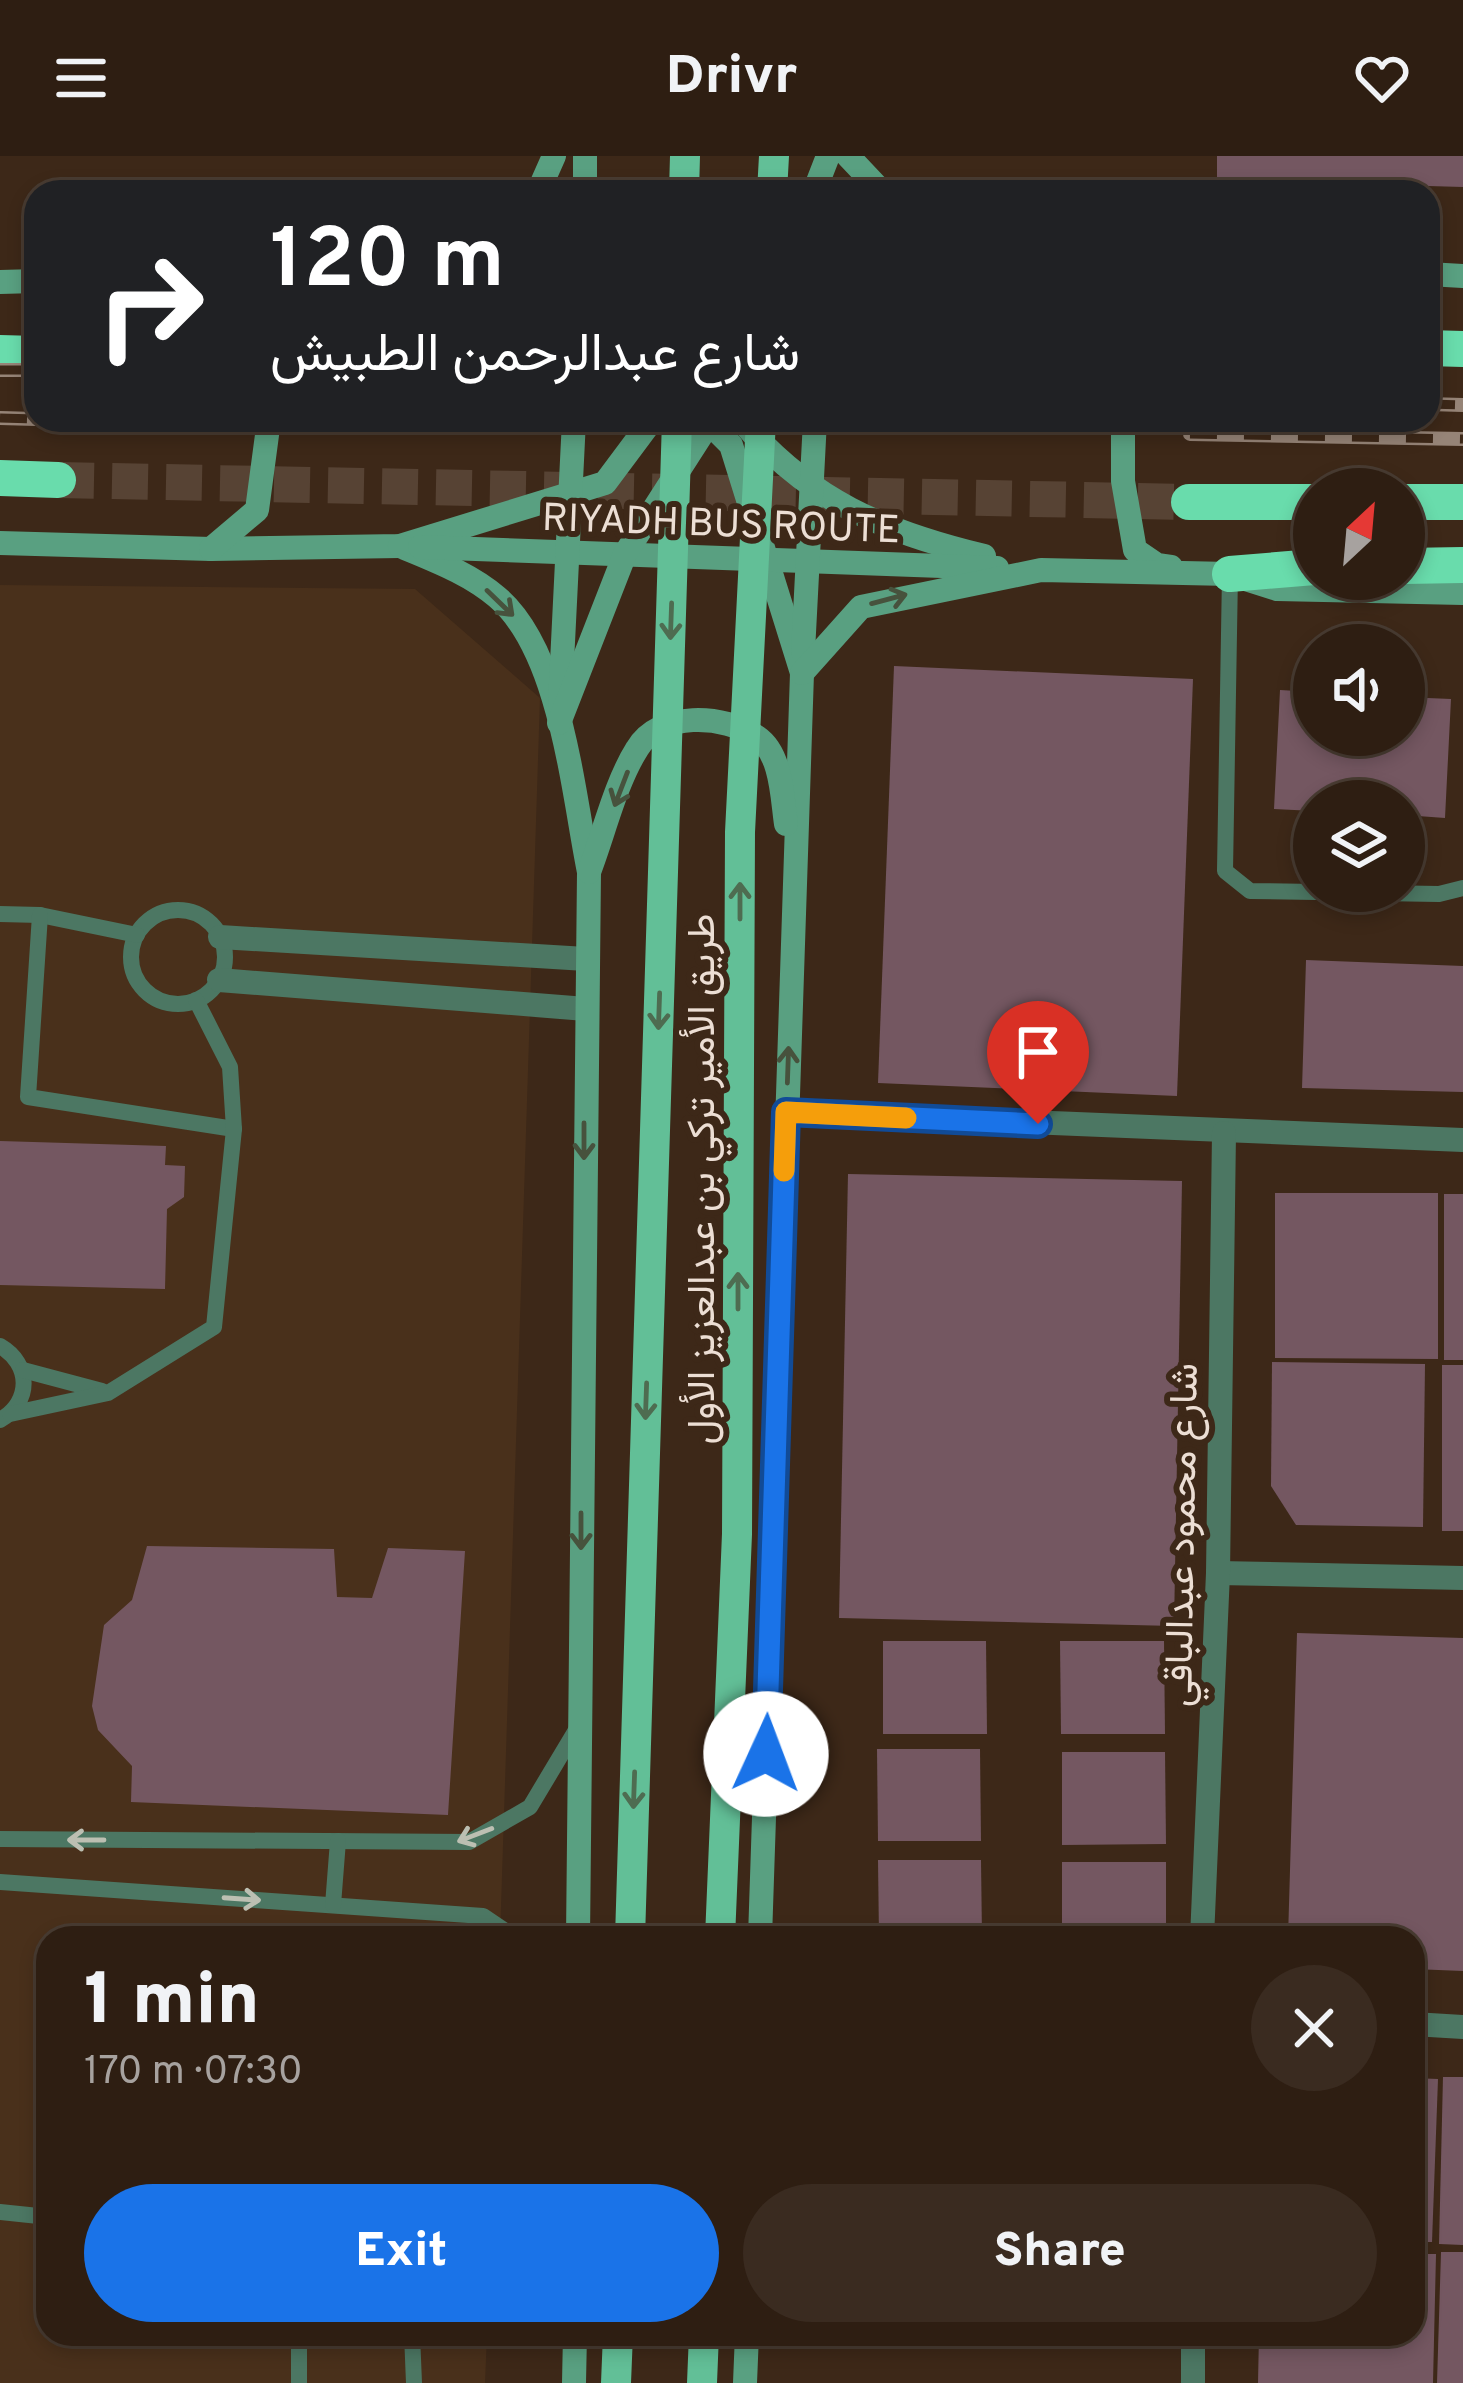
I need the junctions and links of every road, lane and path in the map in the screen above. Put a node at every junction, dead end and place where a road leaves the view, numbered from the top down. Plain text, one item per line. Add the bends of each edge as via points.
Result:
1 (848, 156) edge
2 (871, 180) edge
3 (267, 432) edge
4 (574, 432) edge
5 (643, 432) edge
6 (677, 432) edge
7 (702, 432) edge
8 (718, 432) edge
9 (751, 432) edge
10 (760, 432) edge
11 (814, 432) edge
12 (1123, 432) edge
13 (0, 478) edge
14 (58, 479) tunnel mouth
15 (812, 487) junction
16 (571, 493) junction
17 (1189, 502) tunnel mouth
18 (1293, 502) edge
19 (1425, 502) edge
20 (1463, 502) edge
21 (0, 543) edge
22 (400, 546) junction
23 (211, 549) junction
24 (568, 552) junction
25 (625, 554) junction
26 (767, 560) junction
27 (808, 560) junction
28 (1463, 565) edge
29 (1425, 566) edge
30 (1293, 569) edge
31 (1041, 570) junction
32 (1229, 574) junction
33 (1463, 593) edge
34 (802, 673) junction
35 (559, 723) junction
36 (589, 872) junction
37 (795, 880) junction
38 (1463, 888) edge
39 (0, 914) edge
40 (40, 915) junction
41 (137, 934) junction
42 (220, 937) junction
43 (586, 959) junction
44 (219, 980) junction
45 (196, 1000) junction
46 (586, 1009) junction
47 (786, 1112) junction
48 (234, 1129) junction
49 (1224, 1133) junction
50 (1463, 1140) edge
51 (0, 1346) edge
52 (22, 1370) junction
53 (108, 1393) junction
54 (5, 1417) edge
55 (1218, 1573) junction
56 (1463, 1578) edge
57 (580, 1725) junction
58 (0, 1839) edge
59 (338, 1841) junction
60 (0, 1882) edge
61 (333, 1905) junction
62 (498, 1926) edge
63 (578, 1926) edge
64 (630, 1926) edge
65 (721, 1926) edge
66 (760, 1926) edge
67 (1203, 1926) edge
68 (1425, 2024) edge
69 (1463, 2026) edge
70 (0, 2212) edge
71 (36, 2216) edge
72 (299, 2346) edge
73 (412, 2346) edge
74 (575, 2346) edge
75 (618, 2346) edge
76 (703, 2346) edge
77 (747, 2346) edge
78 (1193, 2346) edge
79 (299, 2383) edge
80 (414, 2383) edge
81 (574, 2383) edge
82 (616, 2383) edge
83 (701, 2383) edge
84 (745, 2383) edge
85 (1192, 2383) edge

1 - 2 main road
3 - 23 main road via 257,510
4 - 16 main road
5 - 16 main road via 605,483
6 -> 64 main road, طريق الأمير تركي بن عبدالعزيز الأول
7 - 25 main road
8 - 26 main road via 730,446
9 - 15 main road
65 -> 10 main road, طريق الأمير تركي بن عبدالعزيز الأول via 737,1534 740,832
11 - 15 main road
12 - 32 main road via 1135,550 1157,566
13 - 14 highway
15 - 27 main road
15 - 31 main road via 854,515
16 - 22 main road
16 - 24 main road
17 - 18 highway
19 - 20 highway
21 - 23 main road
22 - 23 main road
22 - 24 main road, RIYADH BUS ROUTE
22 -> 35 main road via 499,598 531,637
24 - 25 main road, RIYADH BUS ROUTE
24 - 35 main road
25 - 26 main road, RIYADH BUS ROUTE
25 - 35 main road
26 - 27 main road, RIYADH BUS ROUTE
26 - 34 main road
27 - 31 main road, RIYADH BUS ROUTE
27 - 34 main road
28 - 29 highway
30 - 32 highway
31 - 32 main road
34 -> 31 main road via 862,607
32 - 33 main road via 1277,589
32 - 38 lane via 1225,871 1250,891
34 - 37 main road
35 - 36 main road
37 -> 36 main road via 776,766 758,737 699,718 638,745
36 - 43 main road
47 -> 37 main road
39 - 40 lane
40 - 41 lane
40 - 48 lane via 28,1096
41 - 42 lane via 153,917 183,910
41 - 45 lane via 131,956 141,986 166,1002
42 - 43 street
42 - 44 lane
43 - 46 main road
44 - 45 lane
44 - 46 street
45 - 48 lane via 230,1067
46 -> 57 main road
47 - 49 street
47 - 66 main road
48 - 53 lane via 214,1328
49 - 50 street
49 - 55 street, شارع محمود عبدالباقي
51 - 52 lane
52 - 53 lane
52 - 54 lane via 23,1396
53 - 54 lane
55 - 56 street
55 - 67 street, شارع محمود عبدالباقي
57 -> 59 lane via 530,1807 469,1842
57 - 63 main road
59 -> 58 lane
59 - 61 lane
60 -> 61 lane
61 - 62 lane via 483,1916
68 - 69 street
70 - 71 lane
72 - 79 lane
73 - 80 lane
74 - 81 main road
75 - 82 main road
76 - 83 main road
77 - 84 main road
78 - 85 street

